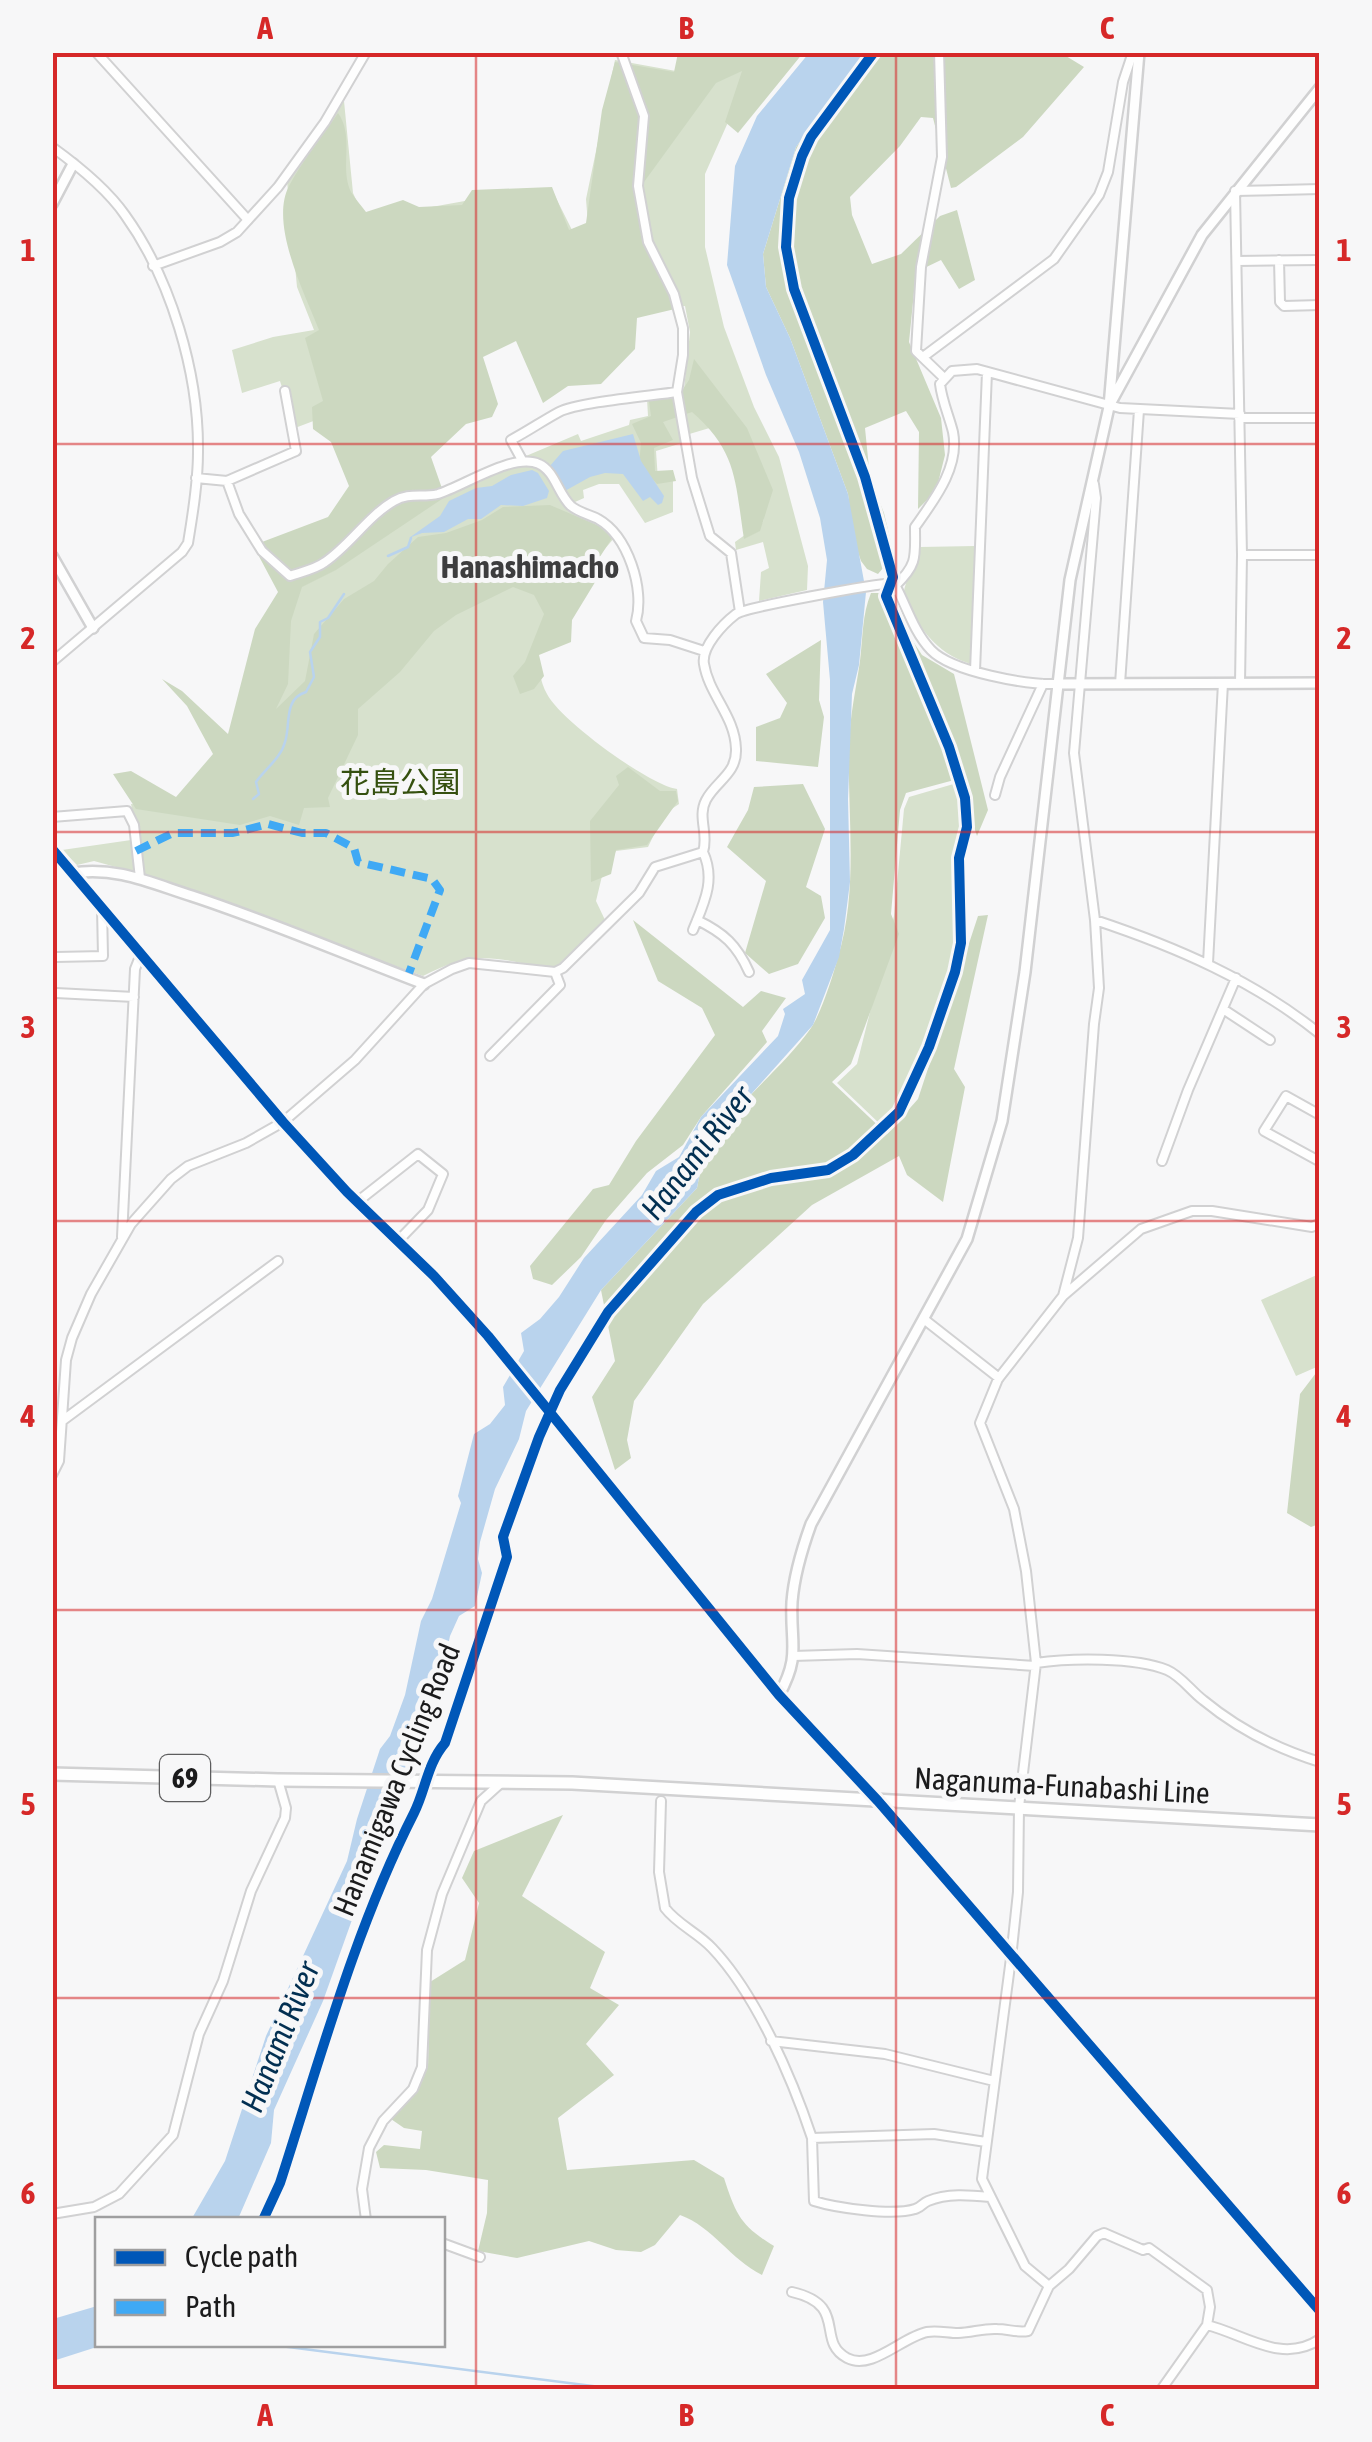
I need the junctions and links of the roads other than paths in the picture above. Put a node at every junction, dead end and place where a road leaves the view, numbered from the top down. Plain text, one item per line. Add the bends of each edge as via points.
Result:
1 (366, 52) edge
2 (622, 52) edge
3 (940, 52) edge
4 (1136, 52) edge
5 (102, 55) edge
6 (1320, 88) edge
7 (52, 147) edge
8 (73, 164) junction
9 (1320, 190) edge
10 (1235, 191) junction
11 (52, 204) edge
12 (248, 220) junction
13 (1279, 260) junction
14 (1320, 260) edge
15 (1237, 262) junction
16 (153, 266) junction
17 (1320, 305) edge
18 (923, 357) junction
19 (987, 372) junction
20 (944, 378) junction
21 (285, 390) dead end
22 (677, 392) junction
23 (1108, 407) junction
24 (1139, 410) junction
25 (1240, 416) junction
26 (1320, 418) edge
27 (522, 460) junction
28 (196, 478) junction
29 (1093, 479) junction
30 (227, 481) junction
31 (1242, 555) junction
32 (1320, 555) edge
33 (52, 556) edge
34 (892, 584) junction
35 (740, 612) junction
36 (93, 628) junction
37 (704, 651) junction
38 (52, 662) edge
39 (975, 671) junction
40 (1223, 683) junction
41 (1240, 683) junction
42 (1320, 683) edge
43 (1044, 684) junction
44 (1057, 684) junction
45 (1080, 684) junction
46 (1120, 684) junction
47 (995, 796) dead end
48 (52, 817) edge
49 (54, 852) edge
50 (703, 852) junction
51 (72, 872) junction
52 (140, 878) junction
53 (102, 908) junction
54 (697, 920) junction
55 (1095, 920) junction
56 (694, 930) dead end
57 (141, 954) junction
58 (56, 957) dead end
59 (1208, 963) junction
60 (555, 972) junction
61 (749, 972) dead end
62 (1236, 978) junction
63 (424, 984) junction
64 (56, 994) dead end
65 (134, 997) junction
66 (1223, 1009) junction
67 (1320, 1034) edge
68 (1270, 1040) dead end
69 (490, 1056) dead end
70 (1320, 1114) edge
71 (283, 1122) junction
72 (1320, 1156) edge
73 (1162, 1161) dead end
74 (357, 1202) junction
75 (1320, 1222) edge
76 (122, 1242) junction
77 (397, 1242) junction
78 (278, 1262) dead end
79 (1063, 1296) junction
80 (925, 1320) junction
81 (1000, 1378) junction
82 (62, 1421) junction
83 (52, 1475) edge
84 (793, 1656) junction
85 (1035, 1665) junction
86 (778, 1695) junction
87 (1320, 1762) edge
88 (52, 1774) edge
89 (278, 1780) junction
90 (502, 1782) junction
91 (661, 1802) dead end
92 (878, 1802) junction
93 (1019, 1807) junction
94 (1320, 1826) edge
95 (1011, 1958) junction
96 (771, 2041) junction
97 (994, 2081) junction
98 (812, 2138) junction
99 (986, 2142) junction
100 (990, 2197) junction
101 (52, 2214) edge
102 (366, 2217) edge
103 (445, 2244) edge
104 (480, 2257) dead end
105 (1049, 2286) junction
106 (792, 2292) dead end
107 (1320, 2310) edge
108 (1207, 2324) junction
109 (1320, 2339) edge
110 (1161, 2390) edge

1 - 12 street via 325,122
2 - 22 street via 644,116 638,186 648,242 683,328
3 - 18 street via 942,157 921,266 916,351
4 - 18 street via 1123,82 1099,195 1054,260
4 - 23 street
5 - 12 street
6 - 10 street
7 - 8 street
8 - 11 street
8 - 16 street via 126,215
9 - 10 street
10 - 15 street
10 - 23 street via 1202,235
12 - 16 street via 229,238
13 - 14 street
13 - 15 street
13 - 17 street via 1280,302
15 - 25 street
16 - 28 street via 190,367
18 - 20 street
19 - 20 street via 958,368
19 - 23 street
19 - 39 street
20 - 34 street via 952,462 914,527 912,570
21 - 30 street via 296,451
22 - 27 street via 557,413 512,440
22 - 35 street via 701,515 710,536 731,553
23 - 24 street
23 - 29 street
24 - 25 street
24 - 46 street
25 - 26 street
25 - 31 street
27 - 30 street via 434,496 392,502 324,564 290,576 262,551
27 - 37 street via 545,467 571,506 616,536 638,585 636,621 644,638
28 - 30 street
28 - 36 street via 182,552
29 - 44 street via 1070,580
29 - 45 street
31 - 32 street
31 - 41 street
33 - 36 street
34 - 35 street
34 - 39 street via 929,648
35 - 37 street
36 - 38 street
37 - 50 street via 737,753 701,812
39 - 43 street
40 - 41 street
40 - 46 street
40 - 59 street
41 - 42 street
43 - 44 street
43 - 47 street
44 - 45 street
44 - 80 street via 1026,972 1002,1121 966,1238
45 - 46 street
45 - 55 street via 1074,753
48 - 52 street via 127,811
49 - 51 street
50 - 54 street via 709,889
50 - 60 street via 654,867 639,893
51 - 52 street via 97,869
51 - 53 street
52 - 63 street
53 - 57 street
53 - 58 street via 103,956
54 - 56 street
54 - 61 street via 724,933
55 - 59 street
55 - 79 street via 1100,988 1078,1238
57 - 65 street
57 - 71 street
59 - 62 street
60 - 63 street via 469,963
60 - 69 street via 560,986
62 - 66 street
62 - 67 street
63 - 71 street via 355,1060
64 - 65 street
65 - 76 street
66 - 68 street
66 - 73 street
70 - 72 street via 1286,1096 1264,1131
71 - 74 street
71 - 76 street via 170,1179
74 - 77 street
74 - 77 street via 418,1154 443,1174 428,1210
75 - 79 street via 1312,1227 1192,1212 1142,1230
76 - 82 street via 72,1338
77 - 86 street via 488,1336
78 - 82 street
79 - 81 street
80 - 81 street
80 - 84 street via 811,1524 792,1602
81 - 85 street via 980,1422 1014,1509
82 - 83 street
84 - 85 street
84 - 86 street via 793,1670
85 - 87 street via 1107,1660 1171,1671 1238,1726
85 - 93 street
86 - 92 street
88 - 89 main road, Naganuma-Funabashi Line / 69
89 - 90 main road, Naganuma-Funabashi Line / 69
89 - 101 street via 285,1818 199,2034 173,2135 119,2194 94,2207
90 - 92 main road, Naganuma-Funabashi Line / 69
90 - 102 street via 481,1801 442,1894 427,1950 422,2067 369,2148
91 - 96 street via 665,1908 711,1946
92 - 93 main road, Naganuma-Funabashi Line / 69
92 - 95 street
93 - 94 main road, Naganuma-Funabashi Line / 69
93 - 95 street
95 - 97 street
95 - 107 street
96 - 97 street via 885,2054
96 - 98 street
97 - 99 street
98 - 99 street via 934,2134
98 - 100 street via 814,2201 846,2210 915,2210 958,2195
99 - 100 street via 982,2179
100 - 105 street via 1025,2266
103 - 104 street
105 - 106 street via 1028,2331 931,2331 857,2362 836,2348 821,2306
105 - 108 street via 1097,2236 1110,2235 1149,2248 1208,2290
108 - 109 street via 1276,2349 1299,2349
108 - 110 street

